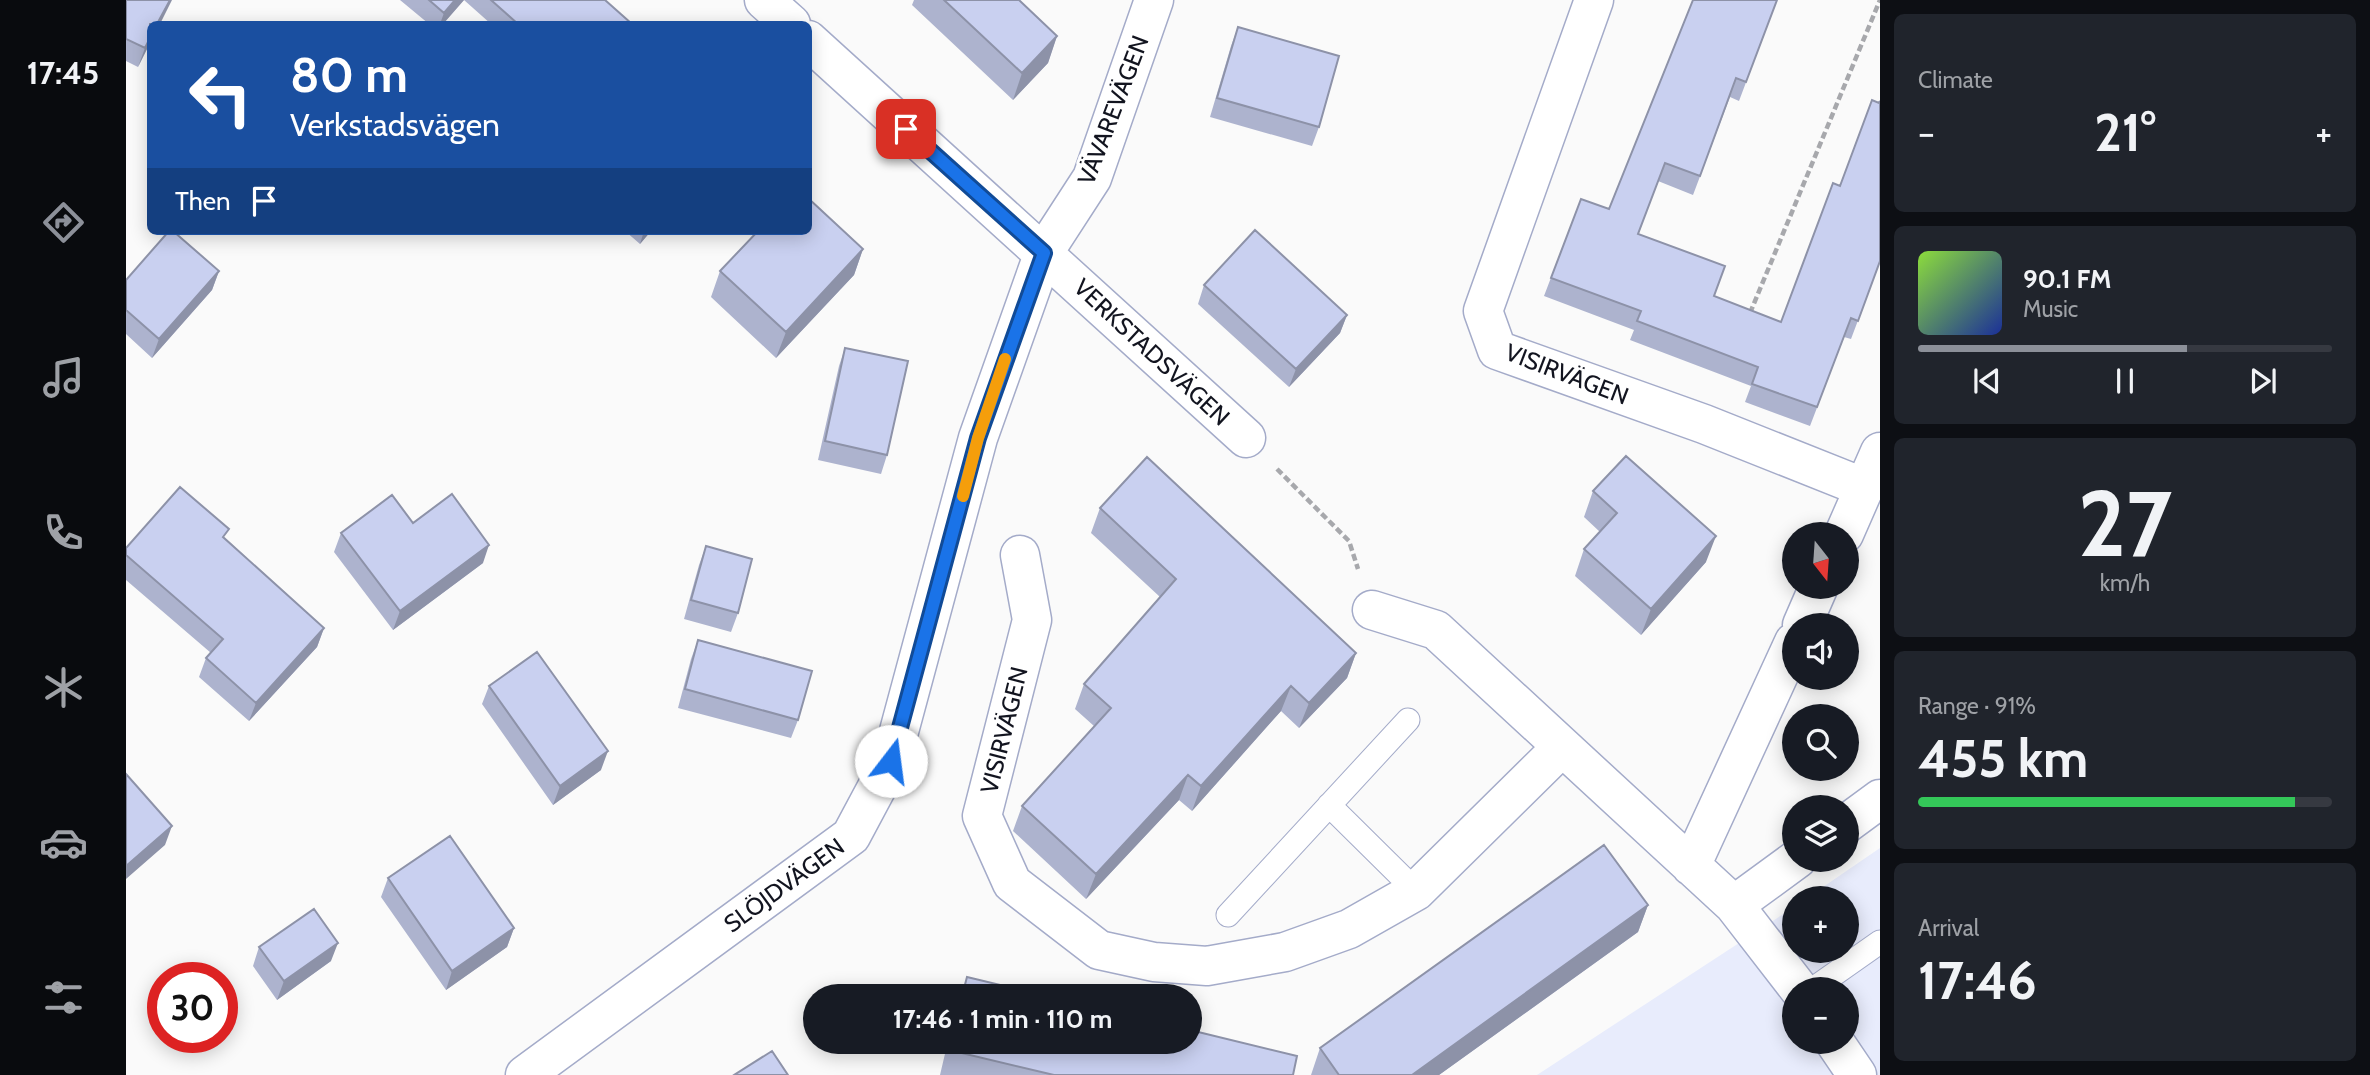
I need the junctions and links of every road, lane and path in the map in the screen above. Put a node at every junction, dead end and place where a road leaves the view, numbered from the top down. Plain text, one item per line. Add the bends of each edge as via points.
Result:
1 (764, 0) edge
2 (1154, 0) edge
3 (1594, 0) edge
4 (1880, 0) edge
5 (788, 21) edge
6 (812, 44) edge
7 (1044, 253) junction
8 (1746, 321) edge
9 (1246, 438) joint
10 (1880, 452) edge
11 (1865, 488) junction
12 (1849, 522) edge
13 (1020, 555) dead end
14 (1372, 610) joint
15 (1782, 668) edge
16 (1408, 720) dead end
17 (1562, 747) junction
18 (1880, 799) edge
19 (1329, 806) junction
20 (1859, 814) edge
21 (1690, 866) junction
22 (1782, 870) edge
23 (1416, 891) junction
24 (1734, 905) junction
25 (1228, 915) dead end
26 (1880, 942) edge
27 (1790, 977) edge
28 (1829, 977) edge
29 (1843, 1054) edge
30 (525, 1075) edge
31 (1857, 1075) edge

1 - 5 street
2 - 7 street, VÄVAREVÄGEN via 1092,178
3 - 11 street, VISIRVÄGEN via 1483,311 1497,350
4 - 8 path
6 - 7 street, VERKSTADSVÄGEN
7 - 9 street, VERKSTADSVÄGEN
7 - 30 street, SLÖJDVÄGEN via 978,438 891,761 851,836
9 - 14 path via 1349,541
10 - 11 street
11 - 12 street
13 - 23 street, VISIRVÄGEN via 1032,620 982,816 1012,883 1099,950 1154,962 1207,966 1311,943 1349,929
14 - 17 street via 1436,630
15 - 21 street
16 - 19 lane
17 - 21 street
17 - 23 street, VISIRVÄGEN
18 - 20 street
19 - 23 lane
19 - 25 lane
21 - 24 street
22 - 24 street
24 - 27 street
26 - 28 lane
29 - 31 street

